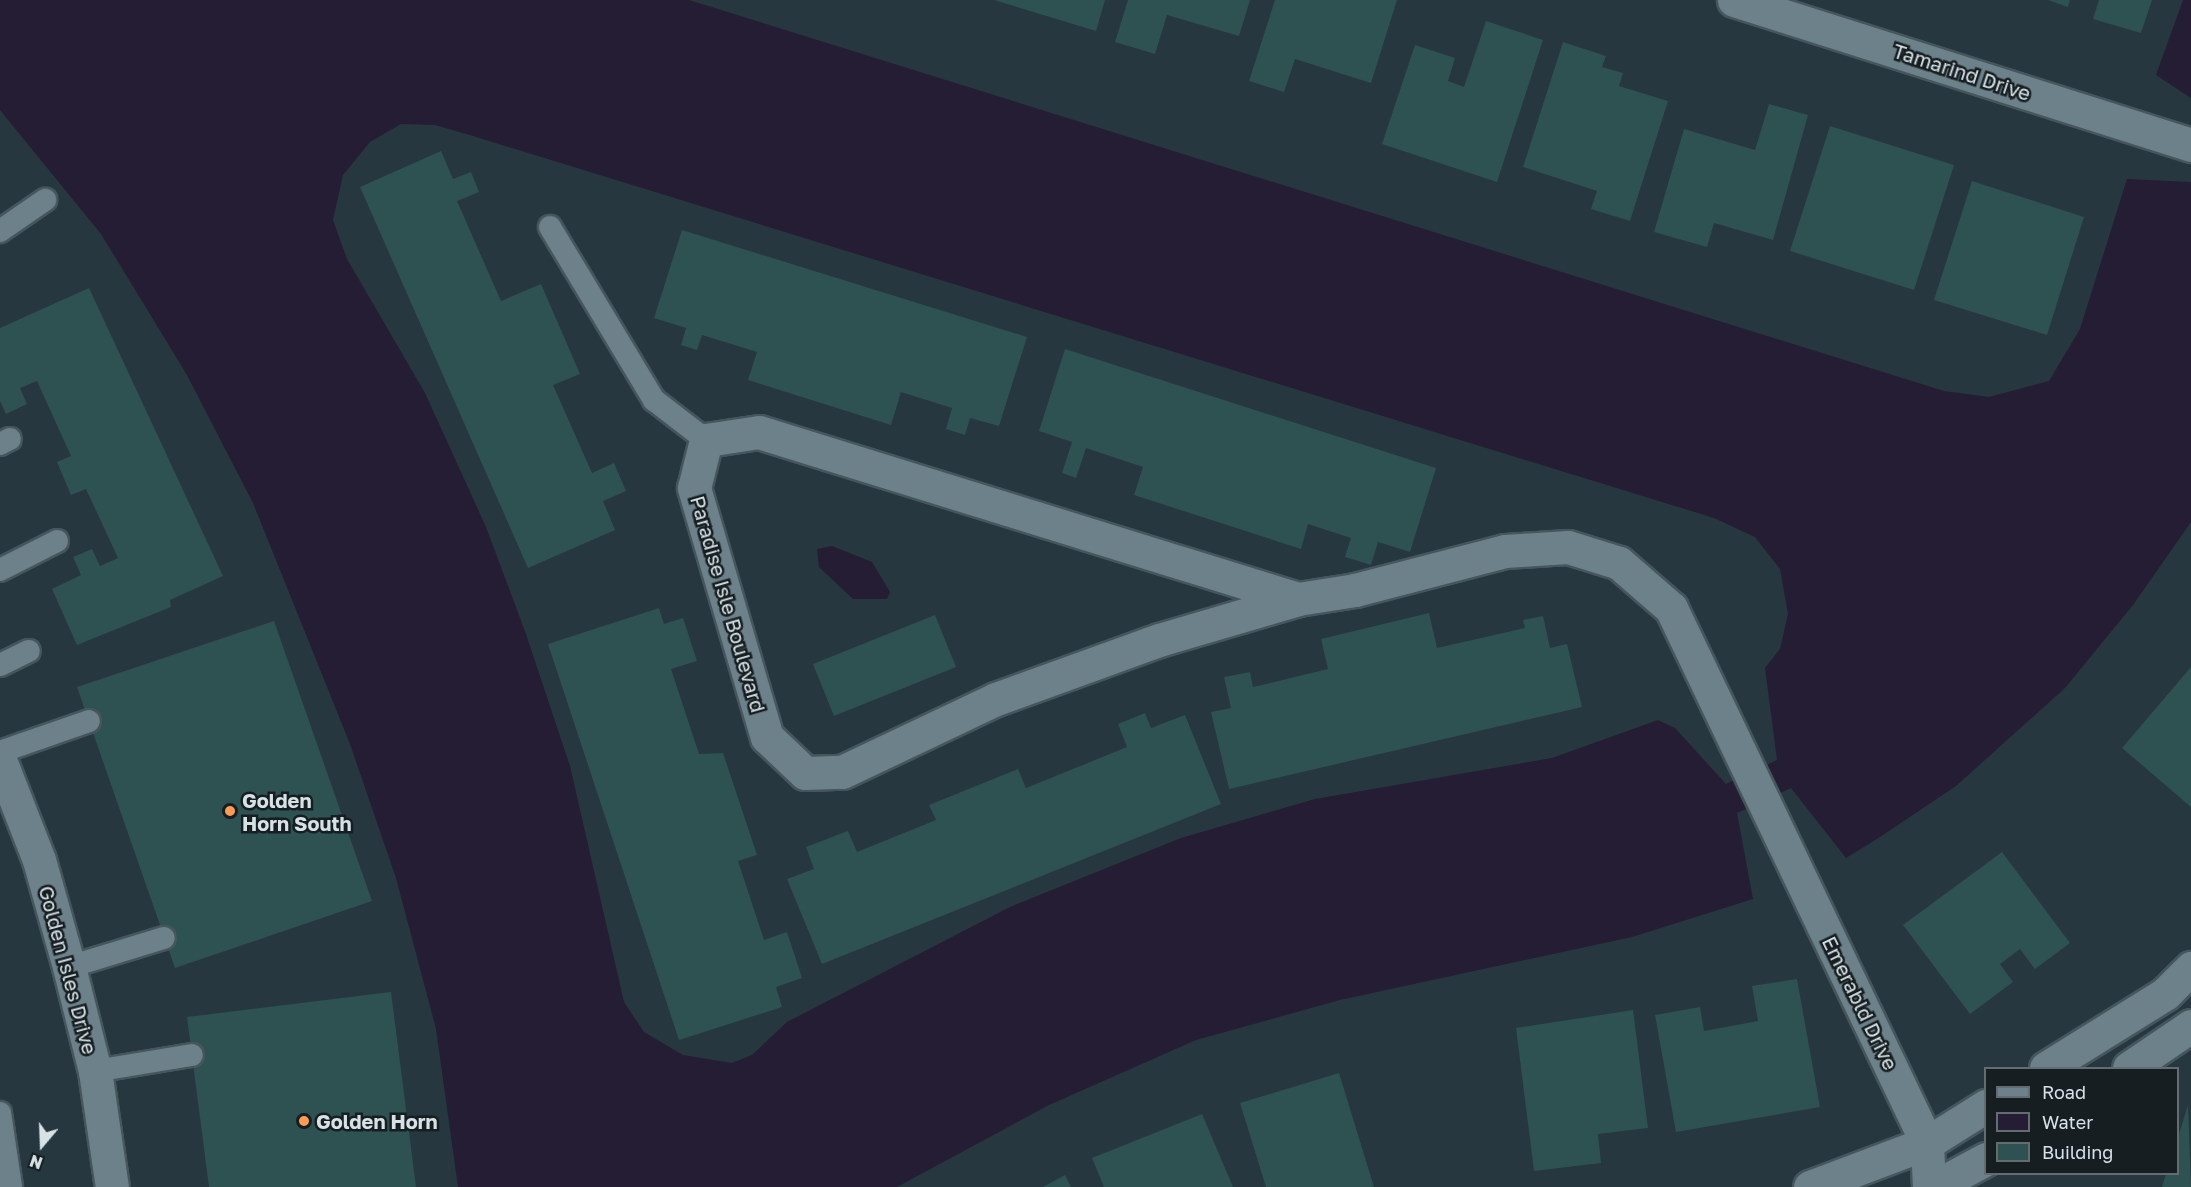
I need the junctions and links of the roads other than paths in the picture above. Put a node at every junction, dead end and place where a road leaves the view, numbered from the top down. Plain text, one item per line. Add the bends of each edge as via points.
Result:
1 (1734, 0) edge
2 (2177, 140) edge
3 (45, 200) dead end
4 (550, 227) dead end
5 (0, 231) edge
6 (706, 440) junction
7 (57, 541) dead end
8 (0, 570) edge
9 (1298, 599) junction
10 (29, 651) dead end
11 (0, 665) edge
12 (89, 721) dead end
13 (1, 764) edge
14 (1773, 824) joint
15 (164, 938) dead end
16 (69, 968) junction
17 (2191, 968) edge
18 (2191, 1026) edge
19 (192, 1055) dead end
20 (2048, 1067) edge
21 (2130, 1067) edge
22 (95, 1071) junction
23 (1984, 1107) edge
24 (0, 1113) edge
25 (1927, 1143) junction
26 (1984, 1160) edge
27 (12, 1187) edge
28 (112, 1187) edge
29 (1810, 1187) edge
30 (1929, 1187) edge
31 (1934, 1187) edge

1 - 2 street, Tamarind Drive
3 - 5 lane
4 - 6 lane via 654,400
6 - 9 street, Paradise Isle Boulevard via 759,432
6 - 9 street, Paradise Isle Boulevard via 694,488 767,737 804,773 842,772 996,699 1159,640
7 - 8 lane
9 - 14 street, Paradise Isle Boulevard via 1355,590 1505,551 1568,546 1619,563 1671,608
10 - 11 lane
12 - 13 lane
13 - 16 street, Golden Isles Drive via 39,860
14 - 25 street, Emerabld Drive
15 - 16 lane
16 - 22 street, Golden Isles Drive
17 - 20 street via 2165,994
18 - 21 street
19 - 22 lane
22 - 28 street, Golden Isles Drive
23 - 25 street
24 - 27 lane
25 - 29 street
25 - 30 street, Emerabld Drive
26 - 31 street

